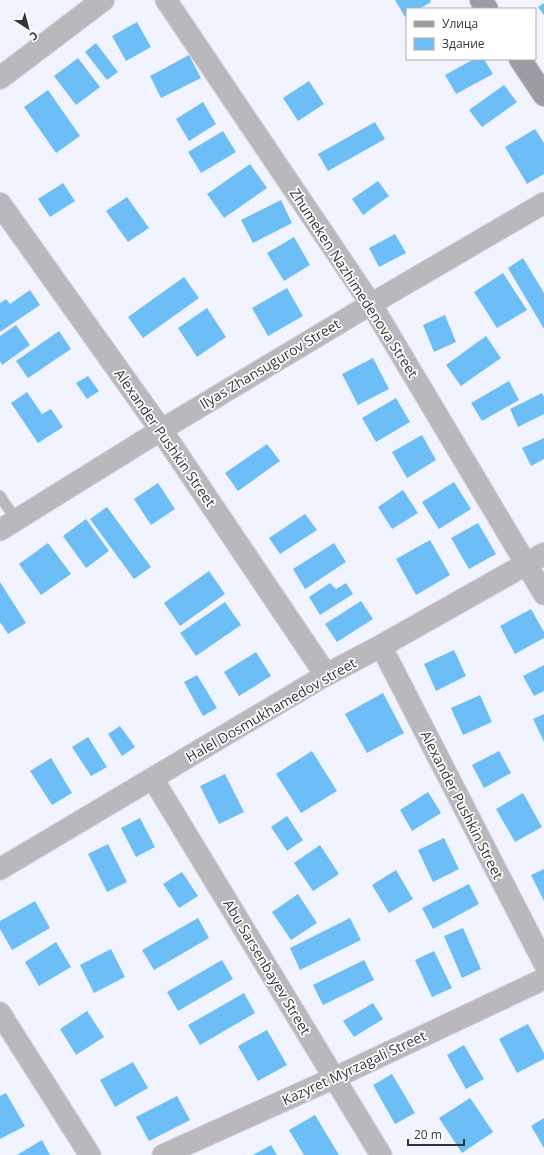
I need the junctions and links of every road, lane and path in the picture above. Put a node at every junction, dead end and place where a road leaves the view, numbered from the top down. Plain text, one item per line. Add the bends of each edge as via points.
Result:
1 (103, 0) edge
2 (166, 0) edge
3 (521, 60) edge
4 (0, 78) edge
5 (544, 95) edge
6 (544, 203) edge
7 (0, 204) edge
8 (371, 304) junction
9 (161, 430) junction
10 (0, 496) edge
11 (8, 525) edge
12 (535, 559) edge
13 (544, 594) edge
14 (381, 646) junction
15 (326, 676) junction
16 (153, 779) junction
17 (0, 868) edge
18 (544, 963) edge
19 (544, 979) edge
20 (0, 1013) edge
21 (334, 1078) junction
22 (90, 1155) edge
23 (162, 1155) edge
24 (381, 1155) edge

1 - 4 street
2 - 8 street, Zhumeken Nazhimedenova Street
3 - 5 main road
6 - 8 street, Ilyas Zhansugurov Street
7 - 9 street, Alexander Pushkin Street
8 - 9 street, Ilyas Zhansugurov Street
8 - 12 street, Zhumeken Nazhimedenova Street
9 - 11 street, Ilyas Zhansugurov Street
9 - 15 street, Alexander Pushkin Street
10 - 11 lane
12 - 13 street, Zhumeken Nazhimedenova Street
12 - 14 street, Halel Dosmukhamedov street
14 - 15 street, Halel Dosmukhamedov street
14 - 18 street, Alexander Pushkin Street
15 - 16 street, Halel Dosmukhamedov street
16 - 17 street, Halel Dosmukhamedov street
16 - 21 street, Abu Sarsenbayev Street
19 - 21 street, Kazyret Myrzagali Street
20 - 22 street
21 - 23 street, Kazyret Myrzagali Street
21 - 24 street, Abu Sarsenbayev Street

